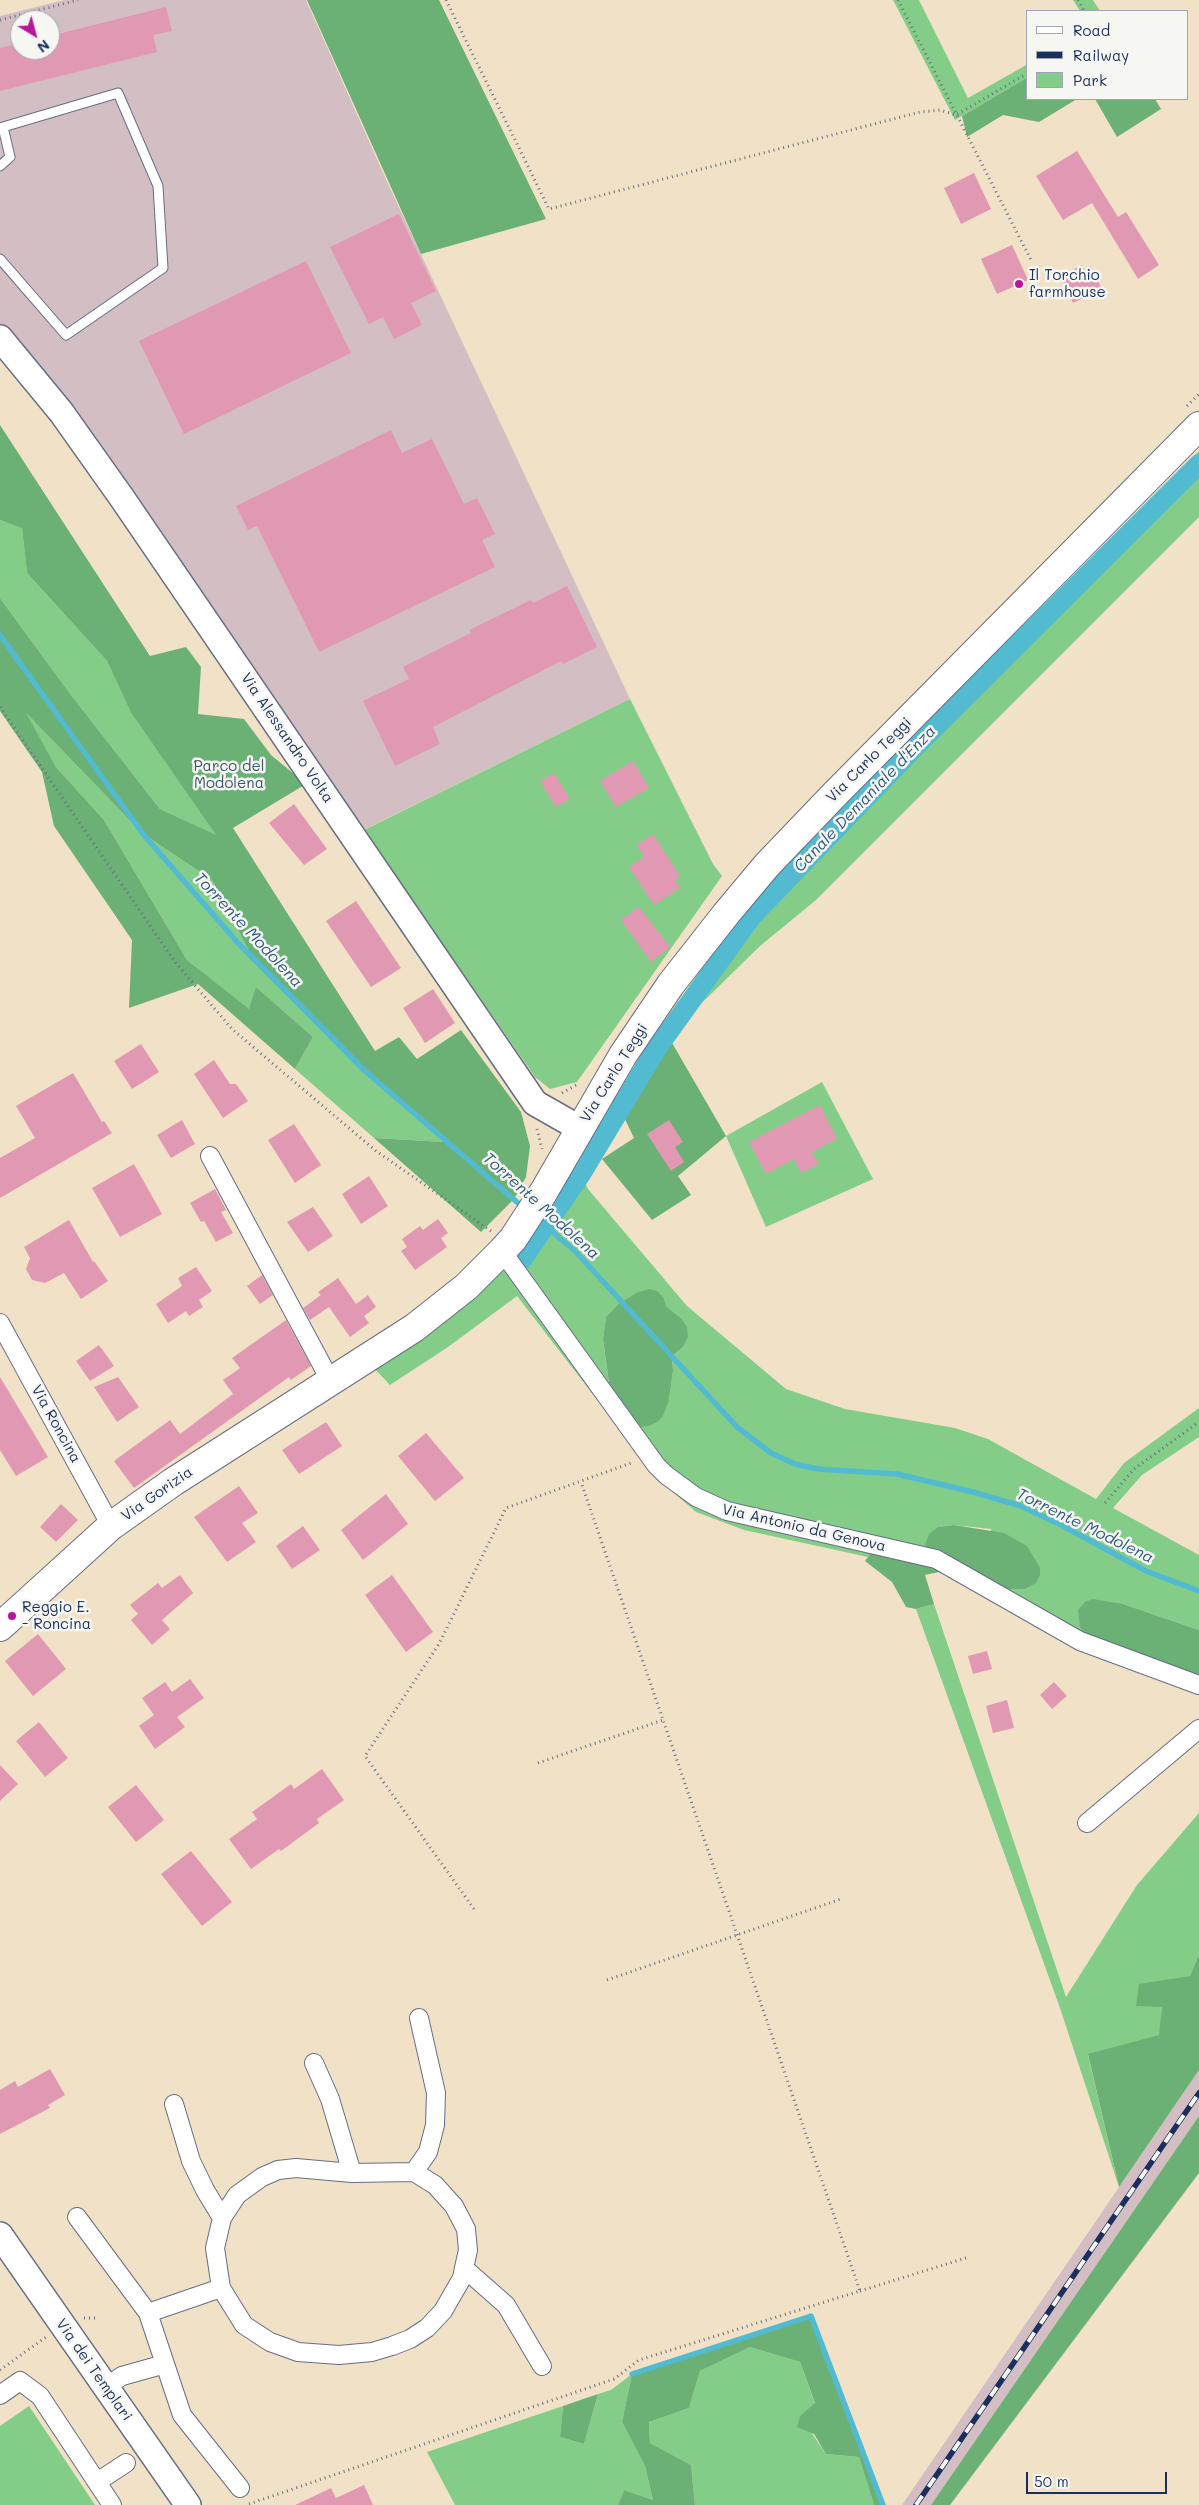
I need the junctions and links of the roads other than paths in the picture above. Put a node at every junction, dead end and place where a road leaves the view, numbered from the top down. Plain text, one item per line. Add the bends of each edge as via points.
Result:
1 (0, 166) edge
2 (0, 259) edge
3 (0, 338) edge
4 (1199, 426) edge
5 (579, 1128) junction
6 (210, 1156) dead end
7 (504, 1242) junction
8 (0, 1323) edge
9 (330, 1380) junction
10 (111, 1526) junction
11 (0, 1628) edge
12 (1199, 1685) edge
13 (1199, 1729) edge
14 (1087, 1823) dead end
15 (419, 2018) dead end
16 (314, 2062) dead end
17 (174, 2104) dead end
18 (414, 2172) junction
19 (352, 2173) junction
20 (77, 2217) dead end
21 (222, 2218) junction
22 (0, 2235) edge
23 (464, 2268) junction
24 (221, 2288) junction
25 (148, 2314) junction
26 (165, 2364) junction
27 (542, 2366) dead end
28 (106, 2387) junction
29 (0, 2395) edge
30 (126, 2463) dead end
31 (97, 2482) junction
32 (240, 2488) dead end
33 (112, 2505) edge
34 (188, 2505) edge

1 - 2 lane via 10,157 3,127 118,93 158,186 163,268 66,335
3 - 5 street, Via Alessandro Volta via 67,419 536,1103
4 - 5 main road, Via Carlo Teggi via 767,865 671,984
5 - 7 main road, Via Gorizia via 543,1192
6 - 9 street
7 - 9 main road, Via Gorizia via 466,1286 414,1328
7 - 12 street, Via Antonio da Genova via 656,1465 696,1497 727,1511 936,1559 1080,1641
8 - 10 street, Via Roncina
9 - 10 main road, Via Gorizia
10 - 11 main road, Via Gorizia
13 - 14 street
15 - 18 street via 436,2093 435,2125 428,2152
16 - 19 street via 330,2099
17 - 21 street via 191,2161
18 - 19 street
18 - 23 street via 435,2185 454,2206 466,2229 468,2250
19 - 21 street via 296,2168 278,2170 237,2195
20 - 25 street
21 - 24 street via 215,2248
22 - 28 street, Via dei Templari
23 - 24 street via 444,2311 428,2328 392,2346 338,2356 298,2352 270,2342 244,2325
23 - 27 street via 506,2305
24 - 25 street
25 - 26 street
26 - 28 street via 122,2376
26 - 32 street via 182,2415
28 - 34 street, Via dei Templari
29 - 31 street via 20,2381 40,2396
30 - 31 street
31 - 33 street

